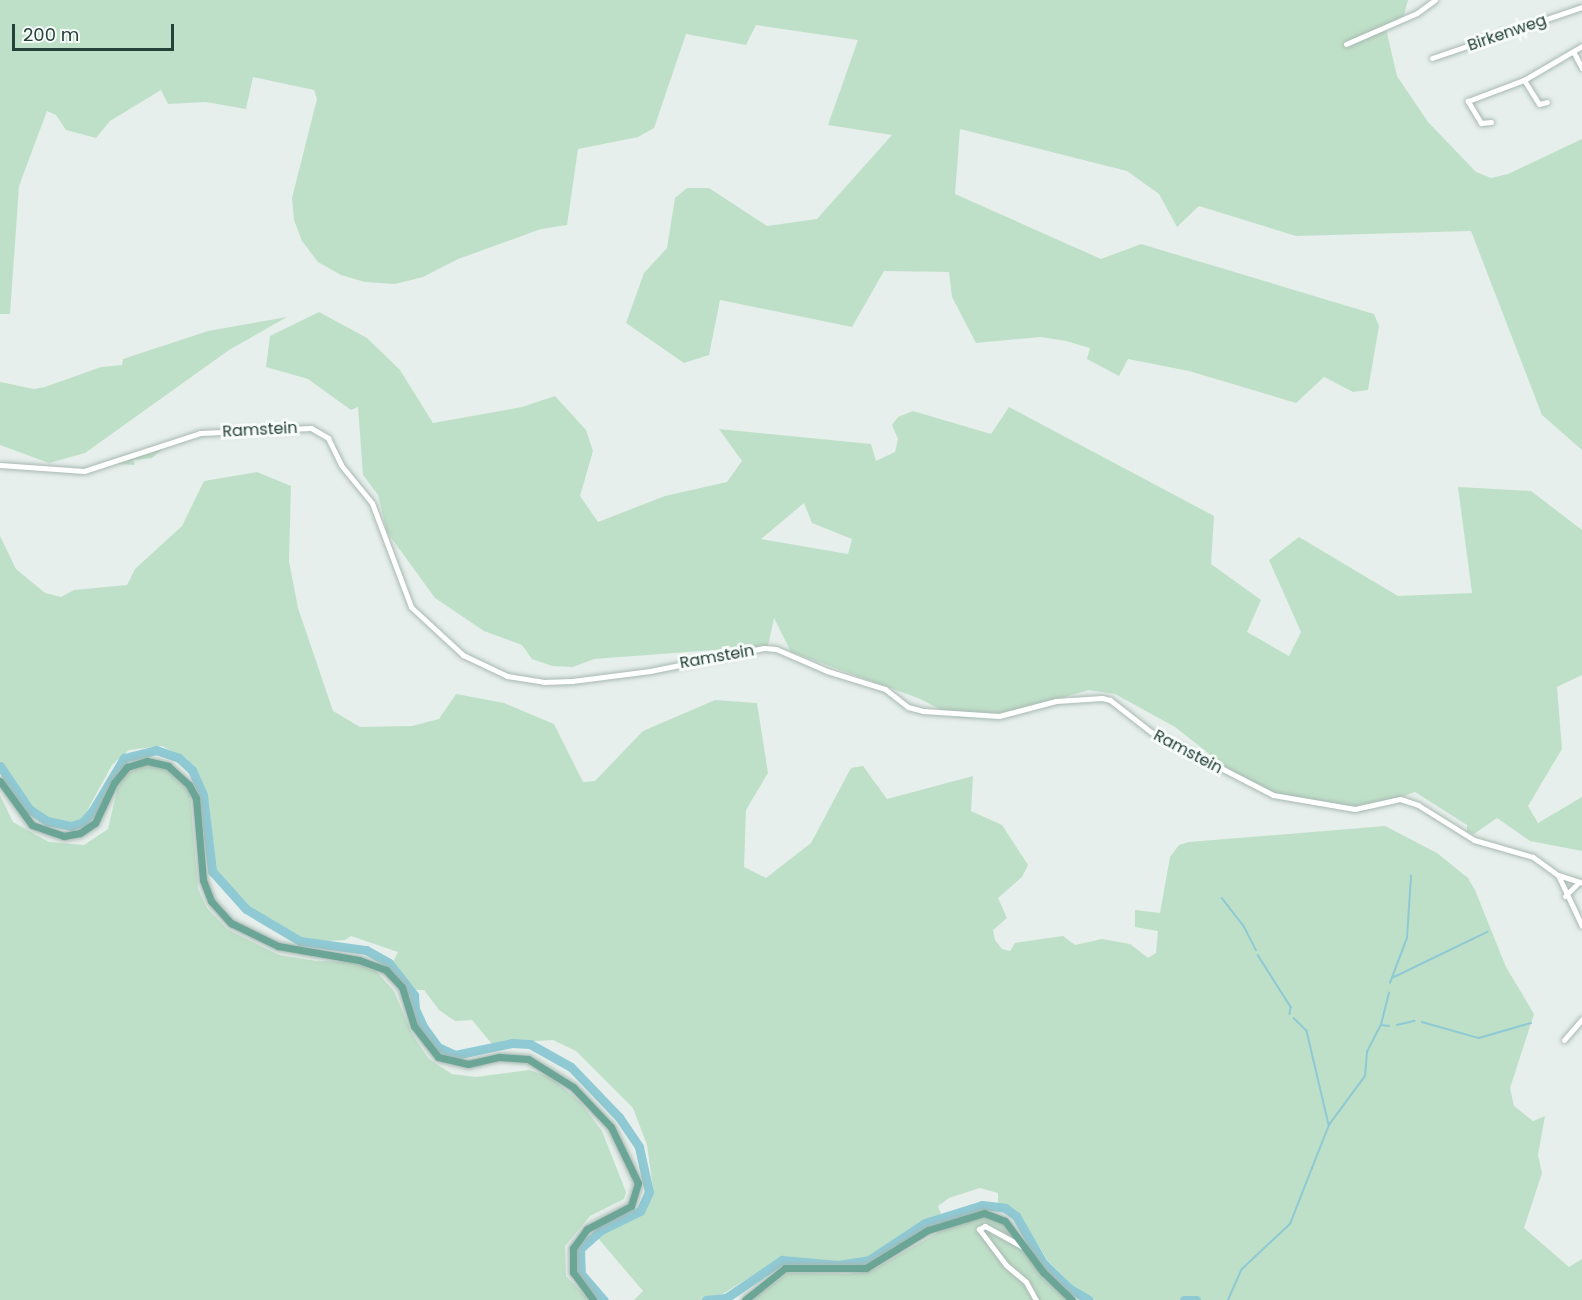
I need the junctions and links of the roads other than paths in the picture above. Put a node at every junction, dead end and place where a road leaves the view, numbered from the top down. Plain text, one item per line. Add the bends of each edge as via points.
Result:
1 (1435, 0) edge
2 (1582, 7) edge
3 (1346, 44) dead end
4 (1582, 46) edge
5 (1574, 54) junction
6 (1432, 58) dead end
7 (1582, 68) edge
8 (1524, 80) junction
9 (1547, 102) dead end
10 (1491, 122) dead end
11 (0, 465) edge
12 (0, 781) edge
13 (1558, 875) junction
14 (1580, 883) edge
15 (1565, 896) junction
16 (1582, 926) edge
17 (1582, 1019) edge
18 (1564, 1040) dead end
19 (1025, 1248) junction
20 (593, 1300) edge
21 (746, 1300) edge
22 (1036, 1300) edge
23 (1072, 1300) edge

1 - 3 street via 1416,13
2 - 6 street, Birkenweg
4 - 5 street
5 - 7 street
5 - 8 street
8 - 9 street via 1539,104
8 - 10 street via 1468,100 1481,123
11 - 13 street, Ramstein via 84,471 200,433 311,428 328,438 341,465 372,503 411,607 463,655 507,676 543,682 572,681 650,671 764,648 885,689 909,707 923,711 999,716 1056,701 1102,698 1150,732 1273,795 1355,809 1400,799 1418,805 1474,840 1533,857
12 - 20 main road via 32,825 64,836 94,823 114,783 127,767 147,761 168,766 189,785 196,798 203,880 211,901 231,923 279,946 359,960 386,970 402,987 414,1026 438,1057 468,1064 499,1058 528,1059 573,1087 611,1127 638,1183 631,1206 587,1229 573,1248 573,1272
13 - 14 street, Ramstein
13 - 15 street
14 - 15 street
15 - 16 street
17 - 18 street
19 - 21 main road via 996,1215 969,1215 928,1230 866,1268 785,1268
19 - 22 street via 980,1226 979,1232 1026,1282
19 - 23 main road

